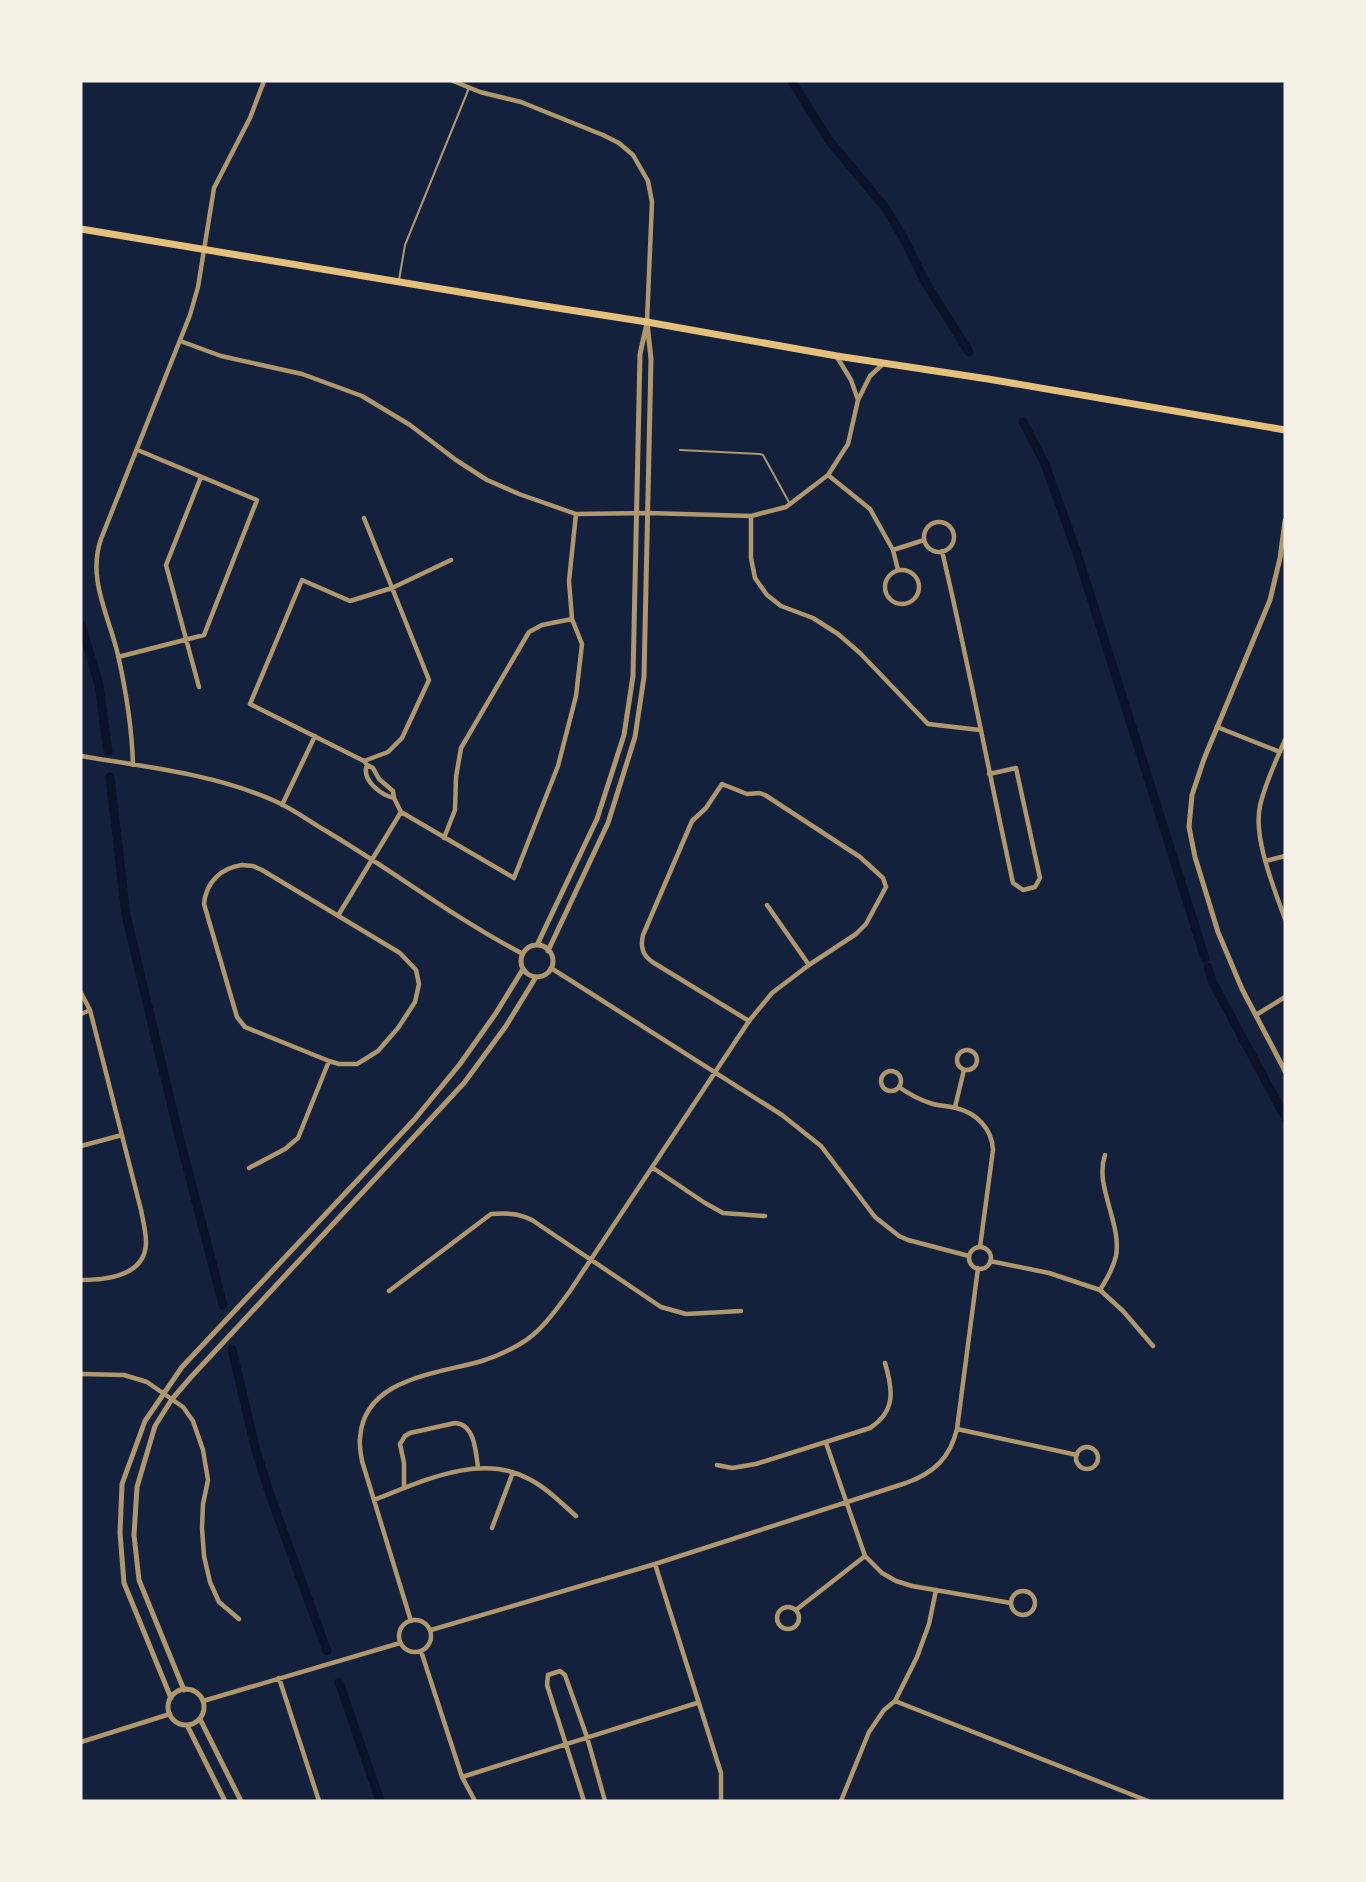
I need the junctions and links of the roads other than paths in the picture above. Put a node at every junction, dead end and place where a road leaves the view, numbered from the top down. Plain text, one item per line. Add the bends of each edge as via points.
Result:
1 (264, 81) edge
2 (453, 81) edge
3 (469, 88) junction
4 (81, 229) edge
5 (203, 250) junction
6 (399, 282) junction
7 (647, 322) junction
8 (183, 342) dead end
9 (837, 356) junction
10 (884, 363) junction
11 (858, 400) junction
12 (1285, 430) edge
13 (680, 450) dead end
14 (140, 451) dead end
15 (828, 476) junction
16 (201, 477) junction
17 (790, 504) junction
18 (637, 513) junction
19 (648, 513) junction
20 (576, 514) junction
21 (751, 516) junction
22 (364, 518) dead end
23 (1285, 521) edge
24 (924, 540) junction
25 (892, 550) junction
26 (942, 551) junction
27 (451, 560) dead end
28 (898, 570) junction
29 (392, 588) junction
30 (572, 620) junction
31 (186, 639) junction
32 (118, 657) junction
33 (199, 687) dead end
34 (1217, 727) junction
35 (980, 730) junction
36 (315, 736) junction
37 (1285, 740) edge
38 (1280, 752) junction
39 (81, 756) edge
40 (365, 763) junction
41 (133, 765) junction
42 (989, 774) junction
43 (394, 798) junction
44 (282, 805) junction
45 (401, 812) junction
46 (444, 838) junction
47 (1285, 856) edge
48 (374, 859) junction
49 (1266, 861) junction
50 (767, 905) dead end
51 (339, 914) junction
52 (1285, 919) edge
53 (537, 945) junction
54 (548, 951) junction
55 (523, 954) junction
56 (809, 965) junction
57 (551, 968) junction
58 (523, 969) junction
59 (536, 977) junction
60 (81, 993) edge
61 (1285, 997) edge
62 (90, 1010) junction
63 (81, 1014) edge
64 (1256, 1015) junction
65 (749, 1021) junction
66 (329, 1061) junction
67 (964, 1070) junction
68 (1285, 1071) edge
69 (716, 1073) junction
70 (899, 1087) junction
71 (955, 1107) junction
72 (122, 1135) junction
73 (81, 1146) edge
74 (1105, 1155) dead end
75 (249, 1168) dead end
76 (653, 1168) junction
77 (765, 1216) dead end
78 (980, 1247) junction
79 (969, 1256) junction
80 (591, 1260) junction
81 (990, 1261) junction
82 (978, 1268) junction
83 (81, 1280) edge
84 (1100, 1290) junction
85 (389, 1291) dead end
86 (741, 1311) dead end
87 (1153, 1346) dead end
88 (885, 1363) dead end
89 (81, 1374) edge
90 (162, 1393) junction
91 (172, 1399) junction
92 (957, 1429) junction
93 (826, 1443) junction
94 (1077, 1455) junction
95 (717, 1465) dead end
96 (478, 1468) junction
97 (513, 1473) junction
98 (404, 1488) junction
99 (374, 1500) junction
100 (846, 1503) junction
101 (576, 1516) dead end
102 (492, 1528) dead end
103 (866, 1556) junction
104 (655, 1564) junction
105 (936, 1590) junction
106 (1011, 1603) junction
107 (796, 1610) junction
108 (239, 1618) dead end
109 (411, 1621) junction
110 (430, 1630) junction
111 (400, 1643) junction
112 (421, 1651) junction
113 (279, 1678) junction
114 (184, 1690) junction
115 (171, 1698) junction
116 (203, 1701) junction
117 (895, 1701) junction
118 (698, 1703) junction
119 (170, 1714) junction
120 (200, 1719) junction
121 (187, 1725) junction
122 (587, 1737) junction
123 (81, 1742) edge
124 (565, 1744) junction
125 (462, 1777) junction
126 (225, 1801) edge
127 (241, 1801) edge
128 (319, 1801) edge
129 (475, 1801) edge
130 (584, 1801) edge
131 (605, 1801) edge
132 (722, 1801) edge
133 (841, 1801) edge
134 (1148, 1801) edge

1 - 5 street via 214,188
2 - 3 street
3 - 6 lane via 405,245
3 - 7 street via 521,102 603,135 626,149 638,163 648,181 652,201
4 - 5 main road
5 - 6 main road
5 - 32 street via 190,315 96,558 97,586
6 - 7 main road
7 - 9 main road
7 - 18 street via 640,354
7 - 19 street via 651,347
8 - 20 street via 221,356 302,374 362,396 487,480
9 - 10 main road
9 - 11 street
10 - 11 street via 870,376
10 - 12 main road
11 - 15 street via 848,444
13 - 17 lane via 763,455
14 - 16 street
15 - 17 street
15 - 25 street via 870,509
16 - 31 street via 166,566
16 - 31 street via 257,500 204,635
17 - 21 street
18 - 19 street
18 - 20 street
18 - 53 street via 633,676 624,735 597,819
19 - 21 street
19 - 54 street via 644,677 635,737 608,823
20 - 30 street via 569,581
21 - 35 street via 755,578 767,595 838,634 928,724
22 - 29 street
23 - 34 street via 1270,600
24 - 25 street
24 - 26 street via 931,550
24 - 26 street via 930,525 946,524 953,539
25 - 28 street
26 - 35 street
27 - 29 street
28 - 28 street via 888,576 884,587 892,602 903,604 914,599 919,584 914,574
29 - 36 street via 350,601 302,580 250,704
29 - 40 street via 429,680 402,738 388,752
30 - 46 street via 542,625 529,632 475,722 461,748 455,810
30 - 46 street via 582,644 576,696 558,766 514,878
31 - 32 street
31 - 33 street
32 - 41 street
34 - 38 street
34 - 64 street via 1192,795 1191,842 1218,932
35 - 42 street
36 - 40 street
36 - 44 street
37 - 38 street
38 - 49 street via 1258,814
39 - 41 street
40 - 43 street via 393,791
40 - 43 street via 371,784
41 - 44 street via 194,774
42 - 42 street via 1013,883 1023,890 1035,887 1040,878 1016,768
43 - 45 street
44 - 48 street
45 - 46 street
45 - 48 street
47 - 49 street
48 - 51 street
48 - 55 street
49 - 52 street
50 - 56 street
51 - 66 street via 404,956 416,970 419,984 411,1009 378,1051 357,1064
51 - 66 street via 248,865 219,873 205,898 234,1012 245,1027
53 - 54 street
53 - 55 street
54 - 57 street
55 - 58 street
56 - 65 street via 772,993
56 - 65 street via 866,924 886,887 883,878 860,857 765,795 747,794 722,784 692,821 641,948 650,960
57 - 59 street
57 - 69 street
58 - 59 street
58 - 90 street via 460,1064 414,1120 224,1320
59 - 91 street via 464,1083
60 - 62 street
61 - 64 street
62 - 63 street
62 - 72 street
64 - 68 street
65 - 69 street
66 - 75 street via 298,1138
67 - 67 street via 974,1068 977,1062 975,1053 969,1050 957,1056 957,1063
67 - 71 street
69 - 76 street
69 - 79 street via 822,1146 875,1217 899,1236
70 - 70 street via 899,1074 883,1074 884,1090 891,1092
70 - 71 street via 933,1104
71 - 78 street via 984,1125 992,1142
72 - 73 street
72 - 83 street via 146,1250 137,1265 118,1277
74 - 84 street via 1103,1178 1116,1254
76 - 77 street via 723,1213
76 - 80 street
78 - 79 street
78 - 81 street via 988,1251
79 - 82 street
80 - 85 street via 520,1214 491,1214
80 - 86 street via 671,1311
80 - 99 street via 551,1317 521,1343 483,1360 390,1388 372,1405 360,1439
81 - 82 street via 984,1268
81 - 84 street via 1049,1273
82 - 92 street
84 - 87 street
88 - 93 street via 891,1393 881,1421
89 - 90 street via 136,1378
90 - 91 street
90 - 115 street via 145,1421 122,1484 120,1533 124,1583
91 - 108 street via 193,1421 203,1449 208,1480 202,1528 210,1582 219,1602
91 - 114 street via 155,1426 137,1487 135,1534 139,1580
92 - 94 street
92 - 100 street via 948,1453 937,1467 918,1479
93 - 95 street via 744,1467
93 - 100 street
94 - 94 street via 1077,1462 1084,1469 1097,1464 1097,1453 1092,1448 1084,1448
96 - 97 street
96 - 98 street
96 - 98 street via 470,1432 463,1425 456,1423 410,1433 400,1444
97 - 101 street via 531,1480
97 - 102 street
98 - 99 street
99 - 109 street
100 - 103 street
100 - 104 street
103 - 105 street via 896,1581
103 - 107 street
104 - 110 street
104 - 118 street
105 - 106 street
105 - 117 street via 917,1657
106 - 106 street via 1016,1613 1023,1615 1033,1609 1035,1602 1025,1592 1017,1593
107 - 107 street via 782,1609 776,1619 779,1626 786,1630 796,1627
109 - 110 street via 424,1623
109 - 111 street via 400,1630
110 - 112 street via 431,1640
111 - 112 street via 407,1650
111 - 113 street
112 - 125 street
113 - 116 street
113 - 128 street
114 - 115 street
114 - 116 street via 193,1690
115 - 119 street
116 - 120 street
117 - 133 street via 869,1732
117 - 134 street
118 - 122 street
118 - 132 street via 721,1773
119 - 121 street
119 - 123 street
120 - 121 street
120 - 127 street
121 - 126 street
122 - 124 street
122 - 124 street via 565,1675 554,1671 548,1675 547,1685
122 - 131 street
124 - 125 street
124 - 130 street
125 - 129 street

